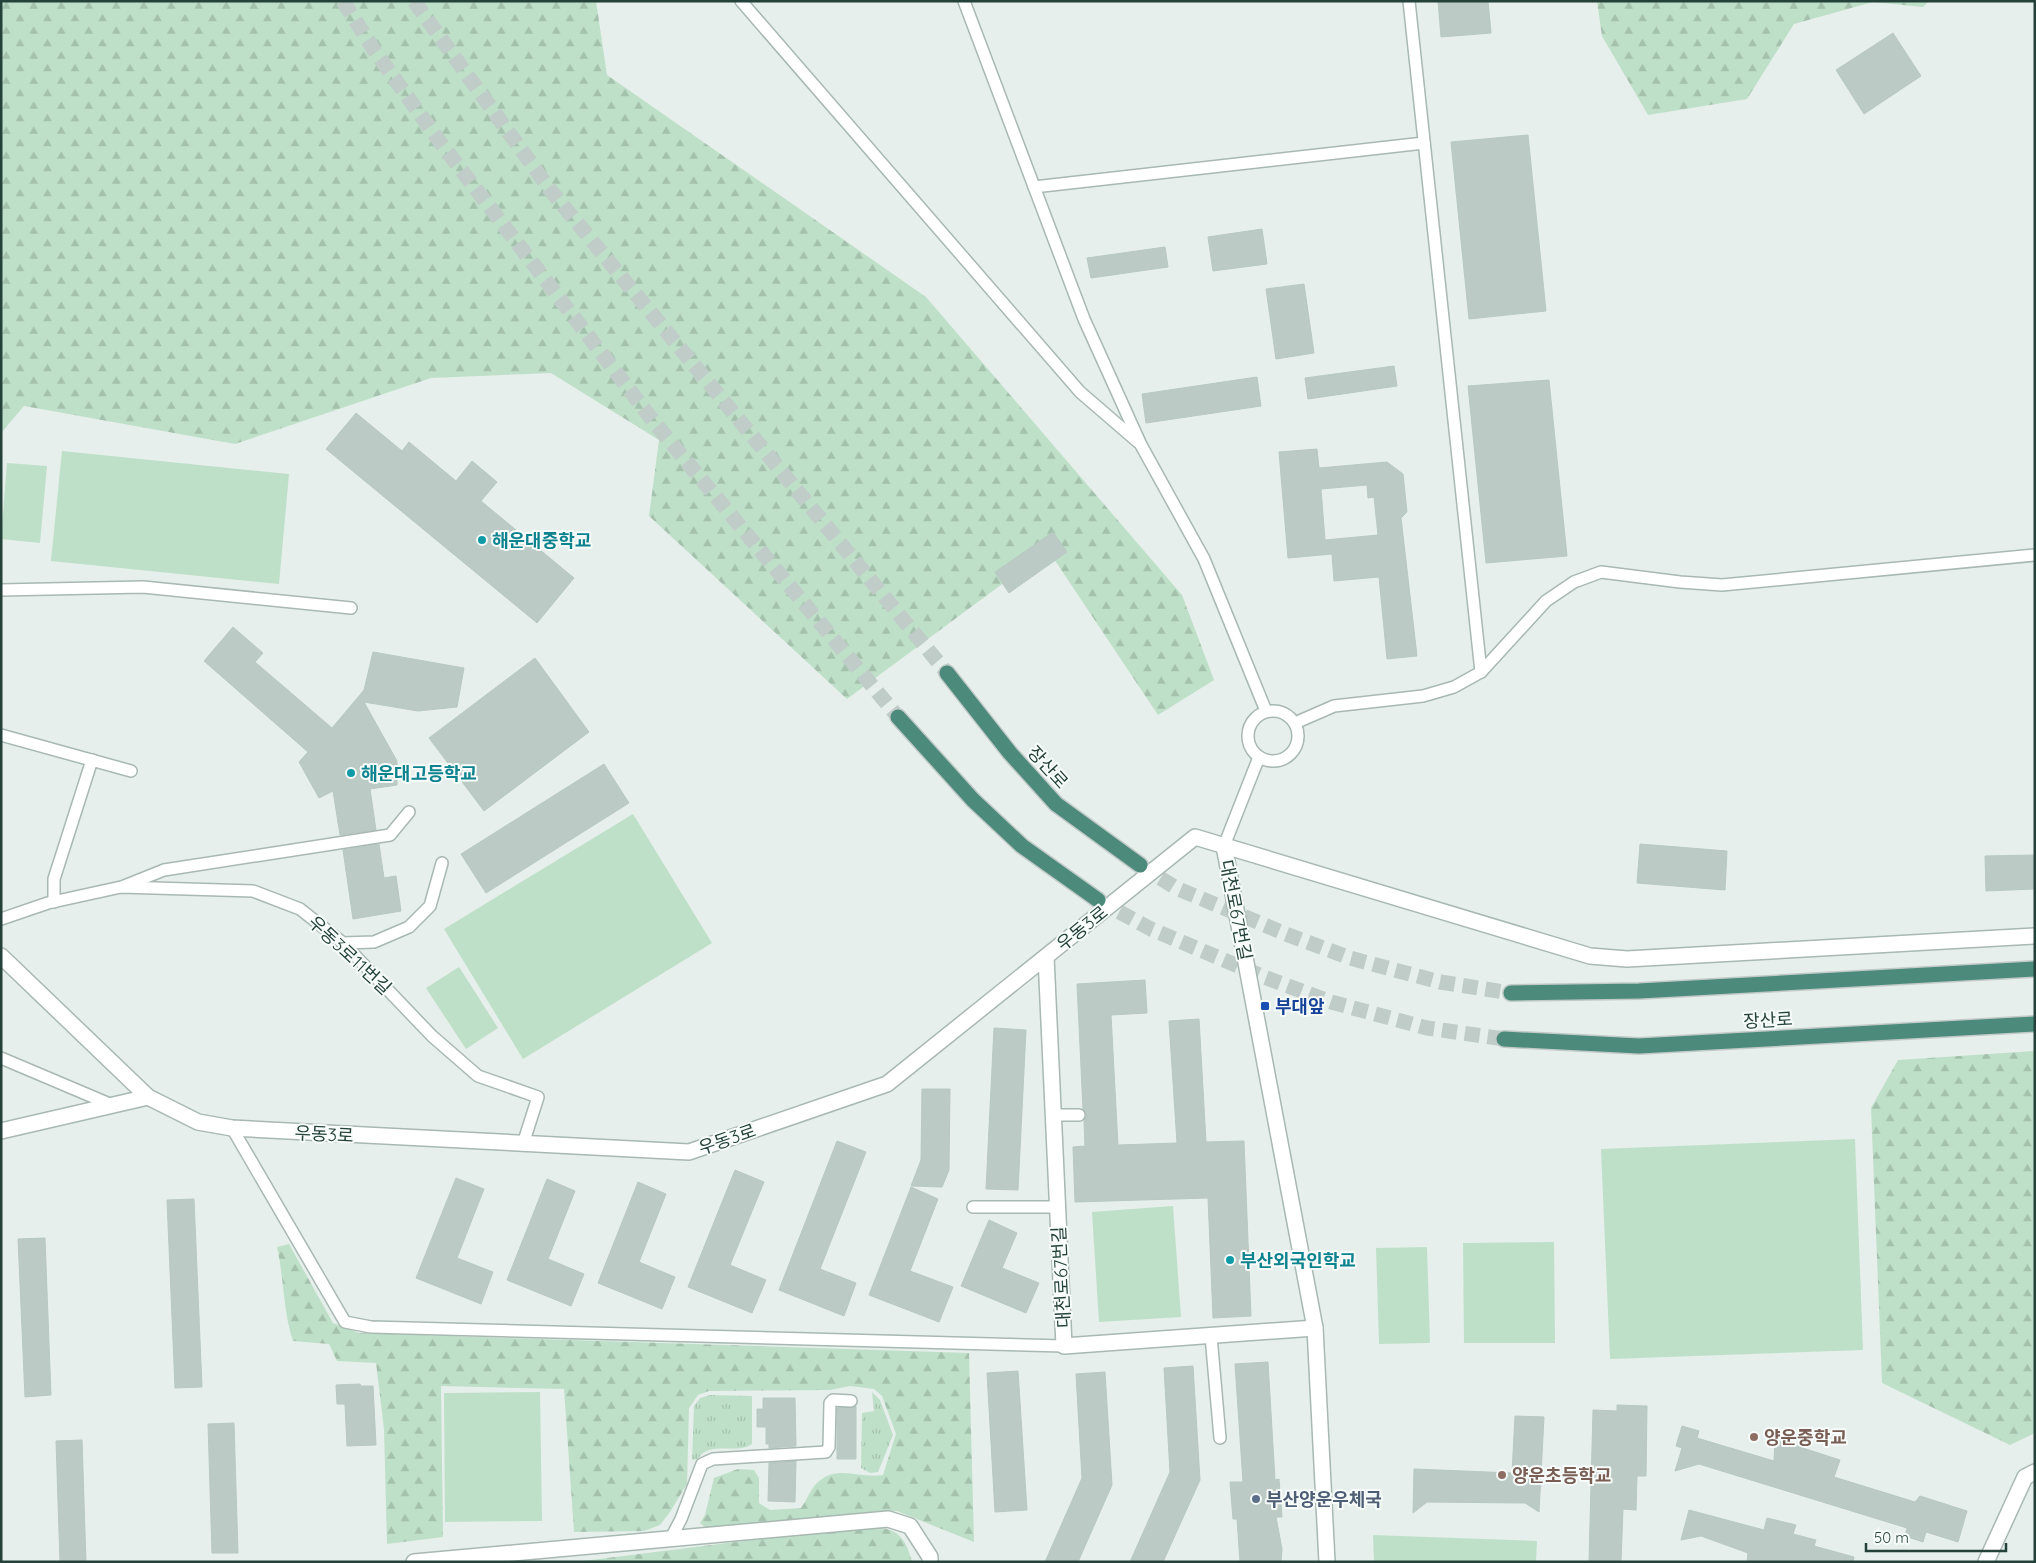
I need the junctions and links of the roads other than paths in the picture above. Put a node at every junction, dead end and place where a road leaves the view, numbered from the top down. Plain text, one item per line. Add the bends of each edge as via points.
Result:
1 (741, 1) edge
2 (964, 1) edge
3 (1409, 1) edge
4 (1424, 144) junction
5 (1034, 187) junction
6 (1141, 445) junction
7 (2035, 555) edge
8 (1, 590) edge
9 (351, 608) dead end
10 (1481, 672) junction
11 (947, 673) tunnel mouth
12 (1266, 711) junction
13 (898, 717) tunnel mouth
14 (1295, 723) junction
15 (1, 735) edge
16 (1259, 757) junction
17 (92, 760) junction
18 (131, 770) dead end
19 (409, 812) dead end
20 (1224, 846) junction
21 (442, 864) dead end
22 (1140, 865) tunnel mouth
23 (120, 887) junction
24 (1098, 900) tunnel mouth
25 (54, 902) junction
26 (1, 919) edge
27 (2035, 936) edge
28 (343, 943) junction
29 (1, 956) edge
30 (1046, 957) junction
31 (2035, 969) edge
32 (1511, 992) tunnel mouth
33 (2035, 1024) edge
34 (1504, 1039) tunnel mouth
35 (1, 1058) edge
36 (148, 1097) junction
37 (112, 1105) junction
38 (1054, 1115) junction
39 (1079, 1115) dead end
40 (232, 1128) junction
41 (1, 1131) edge
42 (523, 1144) junction
43 (973, 1207) dead end
44 (1058, 1207) junction
45 (1315, 1328) junction
46 (1211, 1336) junction
47 (1064, 1346) junction
48 (851, 1401) dead end
49 (1220, 1438) dead end
50 (2035, 1472) edge
51 (670, 1540) junction
52 (414, 1562) edge
53 (930, 1562) edge
54 (1327, 1562) edge
55 (1986, 1562) edge

1 - 6 lane via 1080,392
2 - 5 lane
3 - 4 lane
4 - 5 lane
4 - 10 lane
5 - 6 lane via 1084,319
6 - 12 lane via 1204,559
7 - 10 lane via 1722,585 1601,572 1574,582 1546,601
8 - 9 lane via 143,586
10 - 14 lane via 1454,687 1431,694 1334,706
11 - 22 highway, 장산로 via 1010,753 1056,804
12 - 14 lane via 1282,712
12 - 16 lane via 1253,720 1249,728 1249,744
13 - 24 highway via 973,800 1022,846
14 - 16 lane via 1298,739 1290,754 1275,761
15 - 17 lane
16 - 20 lane
17 - 18 lane
17 - 25 lane via 54,879
19 - 23 lane via 390,835 164,870
20 - 27 street via 1590,956 1627,959
20 - 30 street, 우동3로 via 1195,836
20 - 45 street, 대천로67번길
21 - 28 lane via 430,906 409,928 374,942
23 - 25 lane, 우동3로11번길
23 - 28 lane, 우동3로11번길 via 253,891 300,909
25 - 26 lane, 우동3로11번길
28 - 42 lane, 우동3로11번길 via 432,1036 478,1076 538,1097
29 - 36 street
30 - 38 street, 대천로67번길
30 - 42 street, 우동3로 via 887,1084 690,1152
31 - 32 highway, 장산로 via 1639,991
33 - 34 highway, 장산로 via 1639,1046
35 - 37 lane
36 - 37 street
36 - 40 street, 우동3로 via 198,1122
37 - 41 street
38 - 39 lane
38 - 44 street, 대천로67번길
40 - 42 street, 우동3로
40 - 47 lane via 345,1322 371,1327
43 - 44 lane
44 - 47 street, 대천로67번길
45 - 46 street, 대천로67번길
45 - 54 street, 대천로67번길
46 - 47 street, 대천로67번길
46 - 49 lane
48 - 51 lane via 832,1400 830,1403 829,1447 826,1452 713,1459 702,1464
50 - 55 street via 2025,1478
51 - 52 street
51 - 53 street via 888,1519 910,1526

